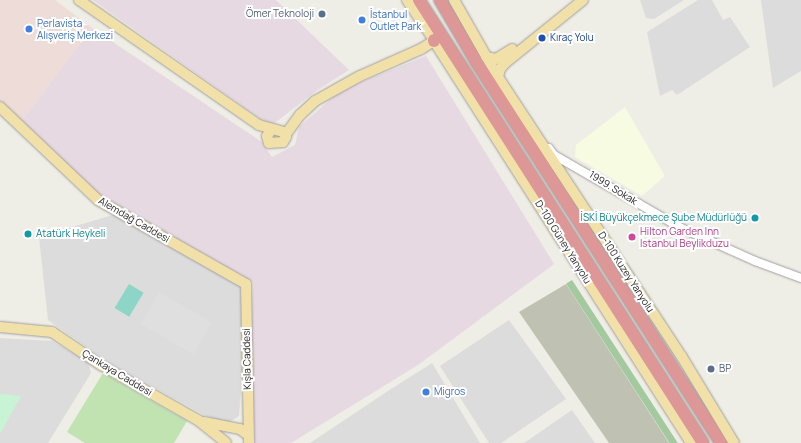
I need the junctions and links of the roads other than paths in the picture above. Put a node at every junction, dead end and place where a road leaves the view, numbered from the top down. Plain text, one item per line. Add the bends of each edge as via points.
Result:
1 (70, 0) edge
2 (79, 0) edge
3 (407, 0) edge
4 (419, 0) edge
5 (440, 0) edge
6 (448, 0) edge
7 (454, 0) edge
8 (572, 0) edge
9 (583, 0) edge
10 (93, 12) junction
11 (432, 41) junction
12 (486, 57) junction
13 (498, 77) junction
14 (497, 94) junction
15 (0, 107) edge
16 (272, 133) junction
17 (286, 134) junction
18 (540, 139) junction
19 (801, 278) edge
20 (246, 284) joint
21 (642, 319) junction
22 (0, 327) edge
23 (669, 390) junction
24 (198, 420) junction
25 (236, 428) junction
26 (248, 439) edge
27 (227, 443) edge
28 (691, 443) edge
29 (696, 443) edge
30 (703, 443) edge
31 (721, 443) edge
32 (732, 443) edge

1 - 10 main road
2 - 10 main road
3 - 11 main road, D-100 Güney Yanyolu
4 - 23 highway
5 - 14 highway
6 - 14 highway
7 - 12 main road, D-100 Kuzey Yanyolu
8 - 12 main road via 506,54 496,59
9 - 13 main road via 505,63
10 - 16 main road
11 - 16 main road via 347,79 314,99
11 - 17 main road via 316,101 300,115
11 - 28 main road, D-100 Güney Yanyolu
12 - 13 main road, D-100 Kuzey Yanyolu
13 - 18 main road, D-100 Kuzey Yanyolu
14 - 21 highway
15 - 20 main road, Alemdağ Caddesi via 98,200
16 - 17 main road
16 - 17 main road via 272,144 281,144
18 - 19 street, 1999. Sokak via 554,155 679,227 755,261
18 - 32 main road, D-100 Kuzey Yanyolu via 682,356
20 - 26 main road, Kışla Caddesi
21 - 31 highway
21 - 32 highway via 660,336
22 - 24 main road, Çankaya Caddesi via 52,332 101,365
23 - 29 highway
23 - 30 highway
24 - 25 main road
24 - 27 main road, Çankaya Caddesi
25 - 26 main road
25 - 27 main road via 230,430

